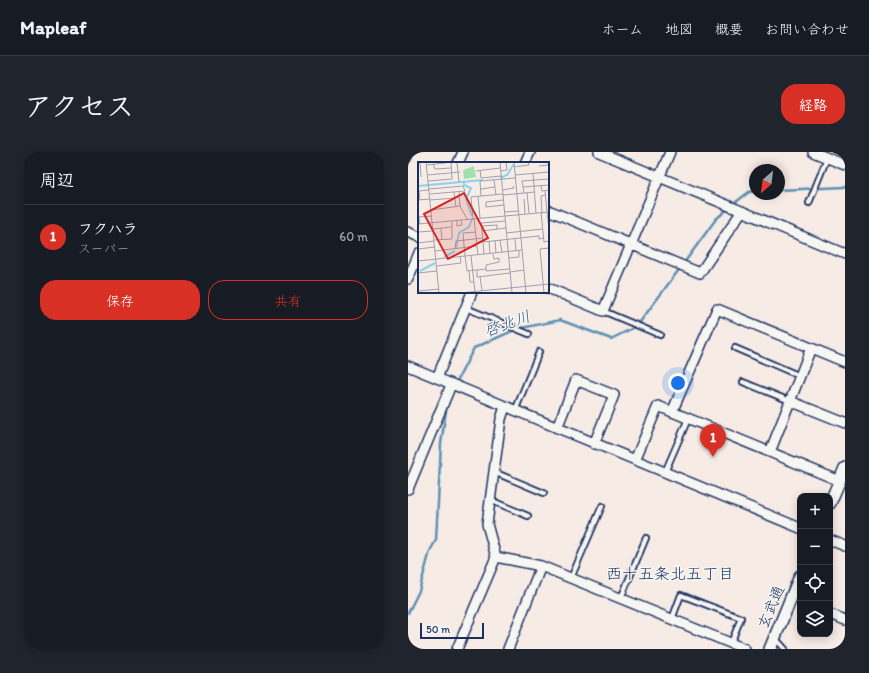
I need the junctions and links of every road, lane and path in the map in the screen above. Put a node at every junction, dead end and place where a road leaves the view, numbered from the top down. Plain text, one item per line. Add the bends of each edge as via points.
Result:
1 (411, 152) edge
2 (463, 152) edge
3 (530, 152) edge
4 (599, 152) edge
5 (670, 152) edge
6 (813, 152) edge
7 (827, 158) junction
8 (408, 159) edge
9 (458, 162) edge
10 (525, 162) edge
11 (845, 165) edge
12 (660, 177) junction
13 (809, 203) dead end
14 (549, 210) edge
15 (742, 211) junction
16 (408, 232) edge
17 (418, 237) edge
18 (631, 244) junction
19 (845, 254) edge
20 (418, 255) edge
21 (408, 279) edge
22 (549, 288) edge
23 (472, 293) edge
24 (466, 308) junction
25 (603, 311) junction
26 (529, 334) dead end
27 (660, 335) dead end
28 (735, 348) dead end
29 (811, 348) junction
30 (539, 352) dead end
31 (845, 362) edge
32 (408, 366) edge
33 (800, 376) junction
34 (437, 378) junction
35 (743, 382) dead end
36 (451, 385) junction
37 (790, 401) junction
38 (505, 407) junction
39 (515, 411) junction
40 (672, 412) junction
41 (688, 419) junction
42 (845, 423) edge
43 (556, 428) junction
44 (594, 444) junction
45 (770, 452) junction
46 (635, 460) junction
47 (845, 468) edge
48 (494, 472) junction
49 (665, 472) junction
50 (840, 481) junction
51 (408, 489) edge
52 (544, 494) dead end
53 (833, 496) edge
54 (490, 500) junction
55 (602, 506) dead end
56 (528, 516) dead end
57 (797, 527) edge
58 (646, 538) dead end
59 (833, 541) edge
60 (845, 546) edge
61 (496, 557) junction
62 (541, 566) junction
63 (571, 578) junction
64 (621, 598) junction
65 (796, 598) edge
66 (833, 615) edge
67 (672, 619) junction
68 (845, 620) edge
69 (774, 638) junction
70 (731, 643) junction
71 (457, 649) edge
72 (508, 649) edge
73 (745, 649) edge
74 (770, 649) edge
75 (785, 649) edge

1 - 8 lane
2 - 9 street
3 - 10 street
4 - 12 street
5 - 12 street
6 - 7 street
7 - 11 street
7 - 13 lane
12 - 15 street
12 - 18 street
14 - 18 street
15 - 18 street via 700,273
15 - 19 street
16 - 17 street
18 - 25 street
20 - 21 street
22 - 25 street
23 - 24 street
24 - 26 lane
24 - 34 street
25 - 27 lane
28 - 33 lane
29 - 31 street
29 - 33 street
29 - 40 street via 717,309
30 - 39 lane
32 - 34 street
33 - 37 street
34 - 36 street
35 - 37 lane
36 - 38 street
36 - 51 street
37 - 42 street
37 - 45 street
38 - 39 street
38 - 48 street via 501,418
39 - 43 street
40 - 41 street
40 - 46 street via 658,406
41 - 45 street
41 - 49 lane
43 - 44 street
43 - 44 street via 576,380 582,382 614,396
44 - 46 street
45 - 50 street
46 - 49 street
47 - 50 street
48 - 52 lane
48 - 54 street
49 - 57 street
50 - 53 street
54 - 56 lane
54 - 61 street via 487,524
55 - 63 lane
58 - 64 lane
59 - 60 street
61 - 62 street
61 - 71 street
62 - 63 street
62 - 72 street
63 - 64 street
64 - 67 street
65 - 69 street, 玄武通
66 - 68 street
67 - 70 street
67 - 70 lane via 681,595 741,618
69 - 74 street, 玄武通
69 - 75 lane
70 - 73 street

